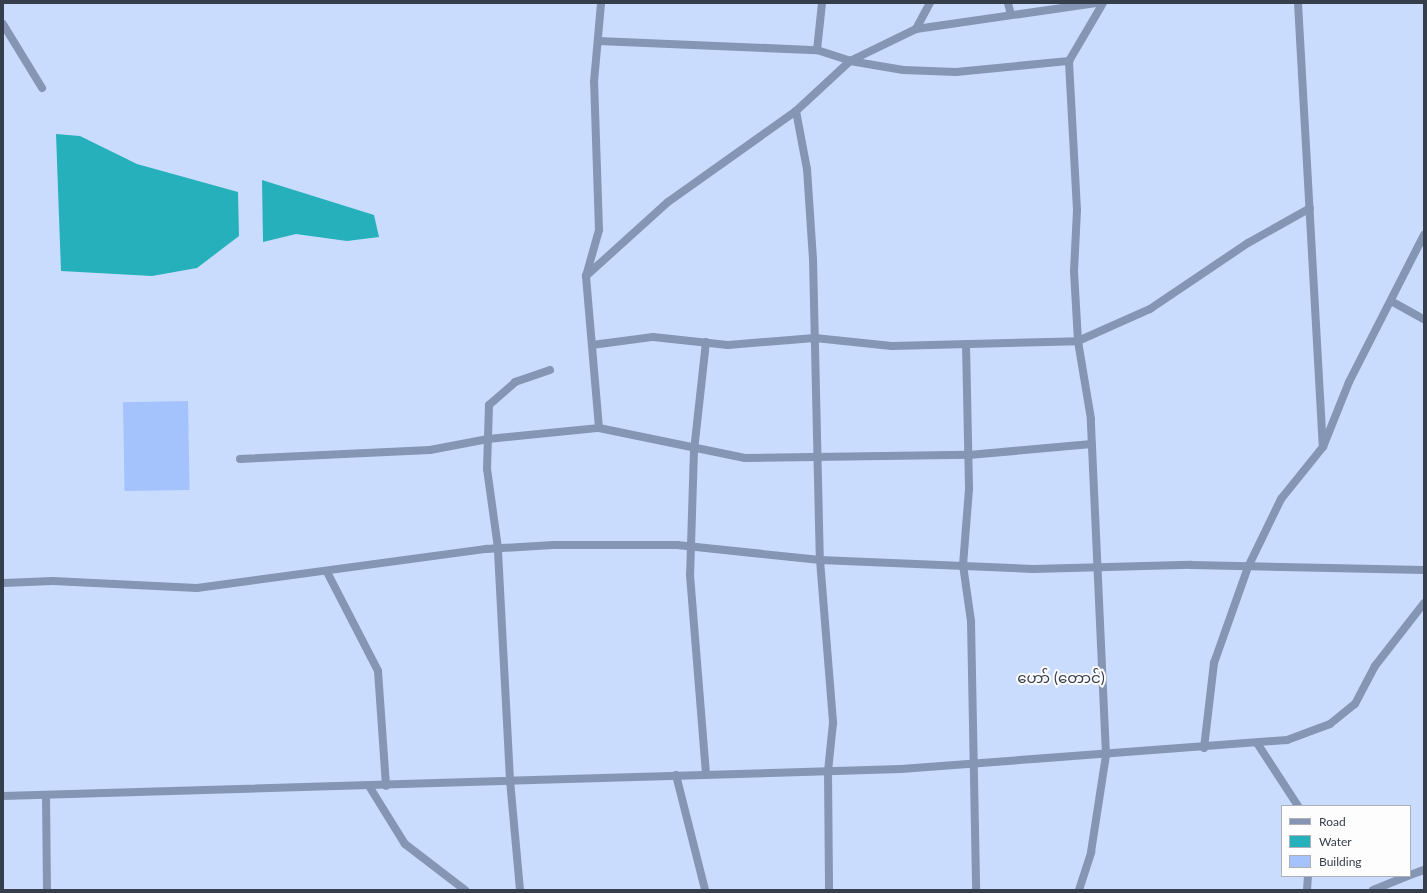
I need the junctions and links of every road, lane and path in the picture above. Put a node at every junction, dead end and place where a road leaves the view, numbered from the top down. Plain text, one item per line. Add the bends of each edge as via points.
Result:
1 (601, 3) edge
2 (822, 3) edge
3 (930, 3) edge
4 (1008, 3) edge
5 (1096, 3) edge
6 (1103, 3) edge
7 (1298, 3) edge
8 (1011, 15) junction
9 (3, 24) edge
10 (916, 29) junction
11 (598, 41) junction
12 (817, 50) junction
13 (850, 61) junction
14 (1069, 61) junction
15 (42, 88) dead end
16 (796, 111) junction
17 (1310, 208) junction
18 (1424, 235) edge
19 (586, 276) junction
20 (1392, 301) junction
21 (1424, 319) edge
22 (815, 338) junction
23 (706, 342) junction
24 (1078, 342) junction
25 (966, 344) junction
26 (592, 345) junction
27 (550, 370) dead end
28 (599, 428) junction
29 (488, 439) junction
30 (1092, 444) junction
31 (1323, 447) junction
32 (694, 450) junction
33 (969, 455) junction
34 (816, 456) junction
35 (240, 459) dead end
36 (690, 547) junction
37 (498, 548) junction
38 (820, 560) junction
39 (963, 565) junction
40 (1248, 566) junction
41 (1099, 568) junction
42 (1424, 570) edge
43 (327, 572) junction
44 (3, 583) edge
45 (1424, 603) edge
46 (1257, 743) junction
47 (1204, 748) junction
48 (1106, 755) junction
49 (975, 764) junction
50 (828, 771) junction
51 (706, 774) junction
52 (676, 775) junction
53 (510, 780) junction
54 (368, 786) junction
55 (386, 786) junction
56 (3, 796) edge
57 (46, 796) junction
58 (1297, 805) edge
59 (1423, 873) edge
60 (1411, 876) edge
61 (1308, 877) edge
62 (1406, 877) edge
63 (47, 890) edge
64 (465, 890) edge
65 (520, 890) edge
66 (705, 890) edge
67 (829, 890) edge
68 (976, 890) edge
69 (1079, 890) edge
70 (1307, 890) edge
71 (1373, 890) edge

1 - 11 street
2 - 12 street
3 - 10 street
4 - 8 street
5 - 8 street
6 - 14 street
7 - 17 street
8 - 10 street
9 - 15 street
10 - 13 street
11 - 12 street
11 - 19 street via 594,82 599,230
12 - 13 street
13 - 14 street via 903,70 956,72
13 - 16 street
14 - 24 street via 1077,210 1074,272
16 - 19 street via 668,202
16 - 22 street via 807,169
17 - 24 street via 1248,243 1150,309
17 - 31 street
18 - 20 street
19 - 26 street
20 - 21 street
20 - 31 street via 1349,382
22 - 23 street via 728,345
22 - 25 street via 892,346
22 - 34 street
23 - 26 street via 653,336
23 - 32 street
24 - 25 street
24 - 30 street
25 - 33 street
26 - 28 street
27 - 29 street via 515,382 489,405
28 - 29 street
28 - 32 street
29 - 35 street via 430,450
29 - 37 street via 487,469
30 - 33 street
30 - 41 street
31 - 40 street via 1281,499
32 - 34 street via 745,458
32 - 36 street
33 - 34 street
33 - 39 street
34 - 38 street
36 - 37 street via 553,545
36 - 38 street
36 - 51 street
37 - 43 street
37 - 53 street
38 - 39 street
38 - 50 street via 833,723
39 - 41 street
39 - 49 street via 971,621 970,688
40 - 41 street
40 - 42 street
40 - 47 street via 1214,664
41 - 48 street
43 - 44 street via 197,588 53,581
43 - 55 street via 378,671
45 - 46 street via 1375,666 1350,708 1330,724 1286,740
46 - 47 street
46 - 58 street
47 - 48 street
48 - 49 street
48 - 69 street via 1091,852
49 - 50 street
49 - 68 street
50 - 51 street
50 - 67 street
51 - 52 street
52 - 53 street
52 - 66 street
53 - 55 street
53 - 65 street
54 - 55 street
54 - 57 street
54 - 64 street via 405,844
56 - 57 street
57 - 63 street
59 - 60 street
61 - 70 street
62 - 71 street

